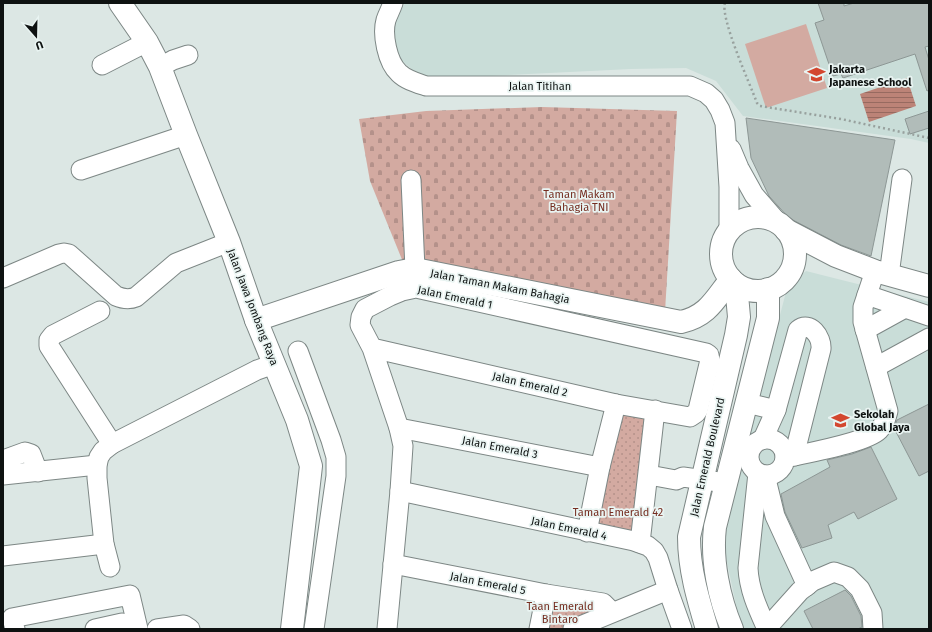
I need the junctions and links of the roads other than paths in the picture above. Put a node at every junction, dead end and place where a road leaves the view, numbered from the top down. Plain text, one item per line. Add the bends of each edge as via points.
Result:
1 (120, 3) edge
2 (393, 3) edge
3 (147, 42) junction
4 (188, 55) dead end
5 (102, 65) dead end
6 (160, 67) junction
7 (186, 136) junction
8 (727, 138) junction
9 (81, 170) dead end
10 (902, 179) dead end
11 (412, 180) dead end
12 (783, 227) junction
13 (729, 232) junction
14 (229, 242) junction
15 (836, 256) junction
16 (415, 269) junction
17 (790, 273) junction
18 (882, 273) junction
19 (3, 278) edge
20 (733, 281) junction
21 (929, 286) edge
22 (768, 289) junction
23 (867, 295) junction
24 (905, 308) junction
25 (100, 311) dead end
26 (705, 312) junction
27 (929, 316) edge
28 (739, 317) junction
29 (768, 318) junction
30 (256, 320) junction
31 (865, 330) junction
32 (929, 338) edge
33 (372, 348) junction
34 (298, 351) dead end
35 (274, 364) junction
36 (876, 367) junction
37 (317, 403) junction
38 (747, 403) junction
39 (616, 404) junction
40 (655, 410) junction
41 (776, 410) junction
42 (294, 412) junction
43 (690, 417) joint
44 (399, 428) junction
45 (763, 439) junction
46 (112, 444) junction
47 (790, 457) junction
48 (3, 460) edge
49 (97, 465) junction
50 (600, 467) junction
51 (38, 472) junction
52 (762, 474) junction
53 (3, 475) edge
54 (648, 475) junction
55 (700, 485) junction
56 (724, 490) junction
57 (400, 491) junction
58 (587, 532) junction
59 (640, 543) junction
60 (104, 544) junction
61 (3, 556) edge
62 (393, 564) junction
63 (110, 567) dead end
64 (807, 586) junction
65 (668, 590) junction
66 (546, 594) junction
67 (608, 614) junction
68 (15, 629) edge
69 (95, 629) edge
70 (133, 629) edge
71 (138, 629) edge
72 (156, 629) edge
73 (190, 629) edge
74 (292, 629) edge
75 (314, 629) edge
76 (387, 629) edge
77 (539, 629) edge
78 (573, 629) edge
79 (682, 629) edge
80 (707, 629) edge
81 (732, 629) edge
82 (767, 629) edge
83 (873, 629) edge

1 - 3 main road, Jalan Jawa Jombang Raya
2 - 8 street, Jalan Titihan via 386,21 386,46 398,72 411,81 426,86 690,86 706,93 714,100 725,123
3 - 5 street
3 - 6 main road, Jalan Jawa Jombang Raya
4 - 6 street
6 - 7 main road, Jalan Jawa Jombang Raya
7 - 9 street
7 - 14 main road, Jalan Jawa Jombang Raya
8 - 12 street, Jalan Titihan via 754,194
8 - 13 street, Jalan Titihan
10 - 18 street
11 - 16 street
12 - 13 main road via 765,218 749,219 734,226
12 - 15 main road
12 - 17 main road via 794,245 795,255
13 - 20 main road via 721,254 723,265
14 - 19 street via 176,263 132,299 116,296 69,254 64,253
14 - 30 main road, Jalan Jawa Jombang Raya
15 - 17 main road via 810,261
15 - 18 main road
16 - 26 main road, Jalan Taman Makam Bahagia via 681,322
16 - 30 main road, Jalan Taman Makam Bahagia via 399,272
17 - 22 main road via 777,286
18 - 21 main road
18 - 23 street
20 - 22 main road via 746,289
20 - 26 main road, Jalan Taman Makam Bahagia
20 - 28 main road, Jalan Emerald Boulevard
22 - 29 main road
23 - 24 street
23 - 31 street via 863,307
24 - 27 street
24 - 31 street
25 - 46 street via 53,335 48,342
26 - 28 main road via 720,309
28 - 29 main road via 757,313
28 - 55 main road, Jalan Emerald Boulevard
29 - 38 main road
30 - 35 main road, Jalan Jawa Jombang Raya
31 - 36 street
32 - 36 street
33 - 39 street, Jalan Emerald 2
33 - 43 street, Jalan Emerald 1 via 360,325 365,310 402,291 416,288 706,353 709,355 709,367 698,410
33 - 44 street, Jalan Emerald 1
34 - 37 street
35 - 42 main road, Jalan Jawa Jombang Raya
35 - 46 street via 257,370
36 - 47 street via 888,411 886,421 878,431 862,440
37 - 42 street via 307,399
37 - 75 street via 336,457 336,476
38 - 41 street
38 - 56 main road
39 - 40 street, Jalan Emerald 2
39 - 50 street
40 - 43 street, Jalan Emerald 2
40 - 54 street
41 - 45 street
41 - 47 street via 798,330 806,327 817,333 822,343
42 - 74 main road, Jalan Jawa Jombang Raya via 311,466
44 - 50 street, Jalan Emerald 3
44 - 57 street, Jalan Emerald 1 via 403,446
45 - 47 street via 774,440
45 - 52 street via 753,445 749,455 750,465
46 - 49 street via 102,451
47 - 52 street via 779,471
48 - 51 street via 28,452
49 - 51 street
49 - 60 street
50 - 58 street
51 - 53 street
52 - 64 street via 775,516
52 - 82 street via 748,568 752,591
54 - 55 street via 676,480 681,488
54 - 59 street
55 - 56 street
55 - 80 main road, Jalan Emerald Boulevard via 689,544
56 - 81 main road via 715,527 714,552 722,598
57 - 58 street, Jalan Emerald 4
57 - 62 street, Jalan Emerald 1
58 - 59 street, Jalan Emerald 4
59 - 65 street, Jalan Emerald 4 via 654,550
60 - 61 street
60 - 63 street
62 - 66 street, Jalan Emerald 5
62 - 76 street, Jalan Emerald 1
64 - 82 street
64 - 83 street via 834,572 848,577 860,589 872,613
65 - 67 street
65 - 79 street, Jalan Emerald 4
66 - 67 street, Jalan Emerald 5 via 603,603 609,609
66 - 77 street
67 - 78 street
68 - 71 street via 12,618 130,595
69 - 70 street via 122,623
72 - 73 street via 184,625

